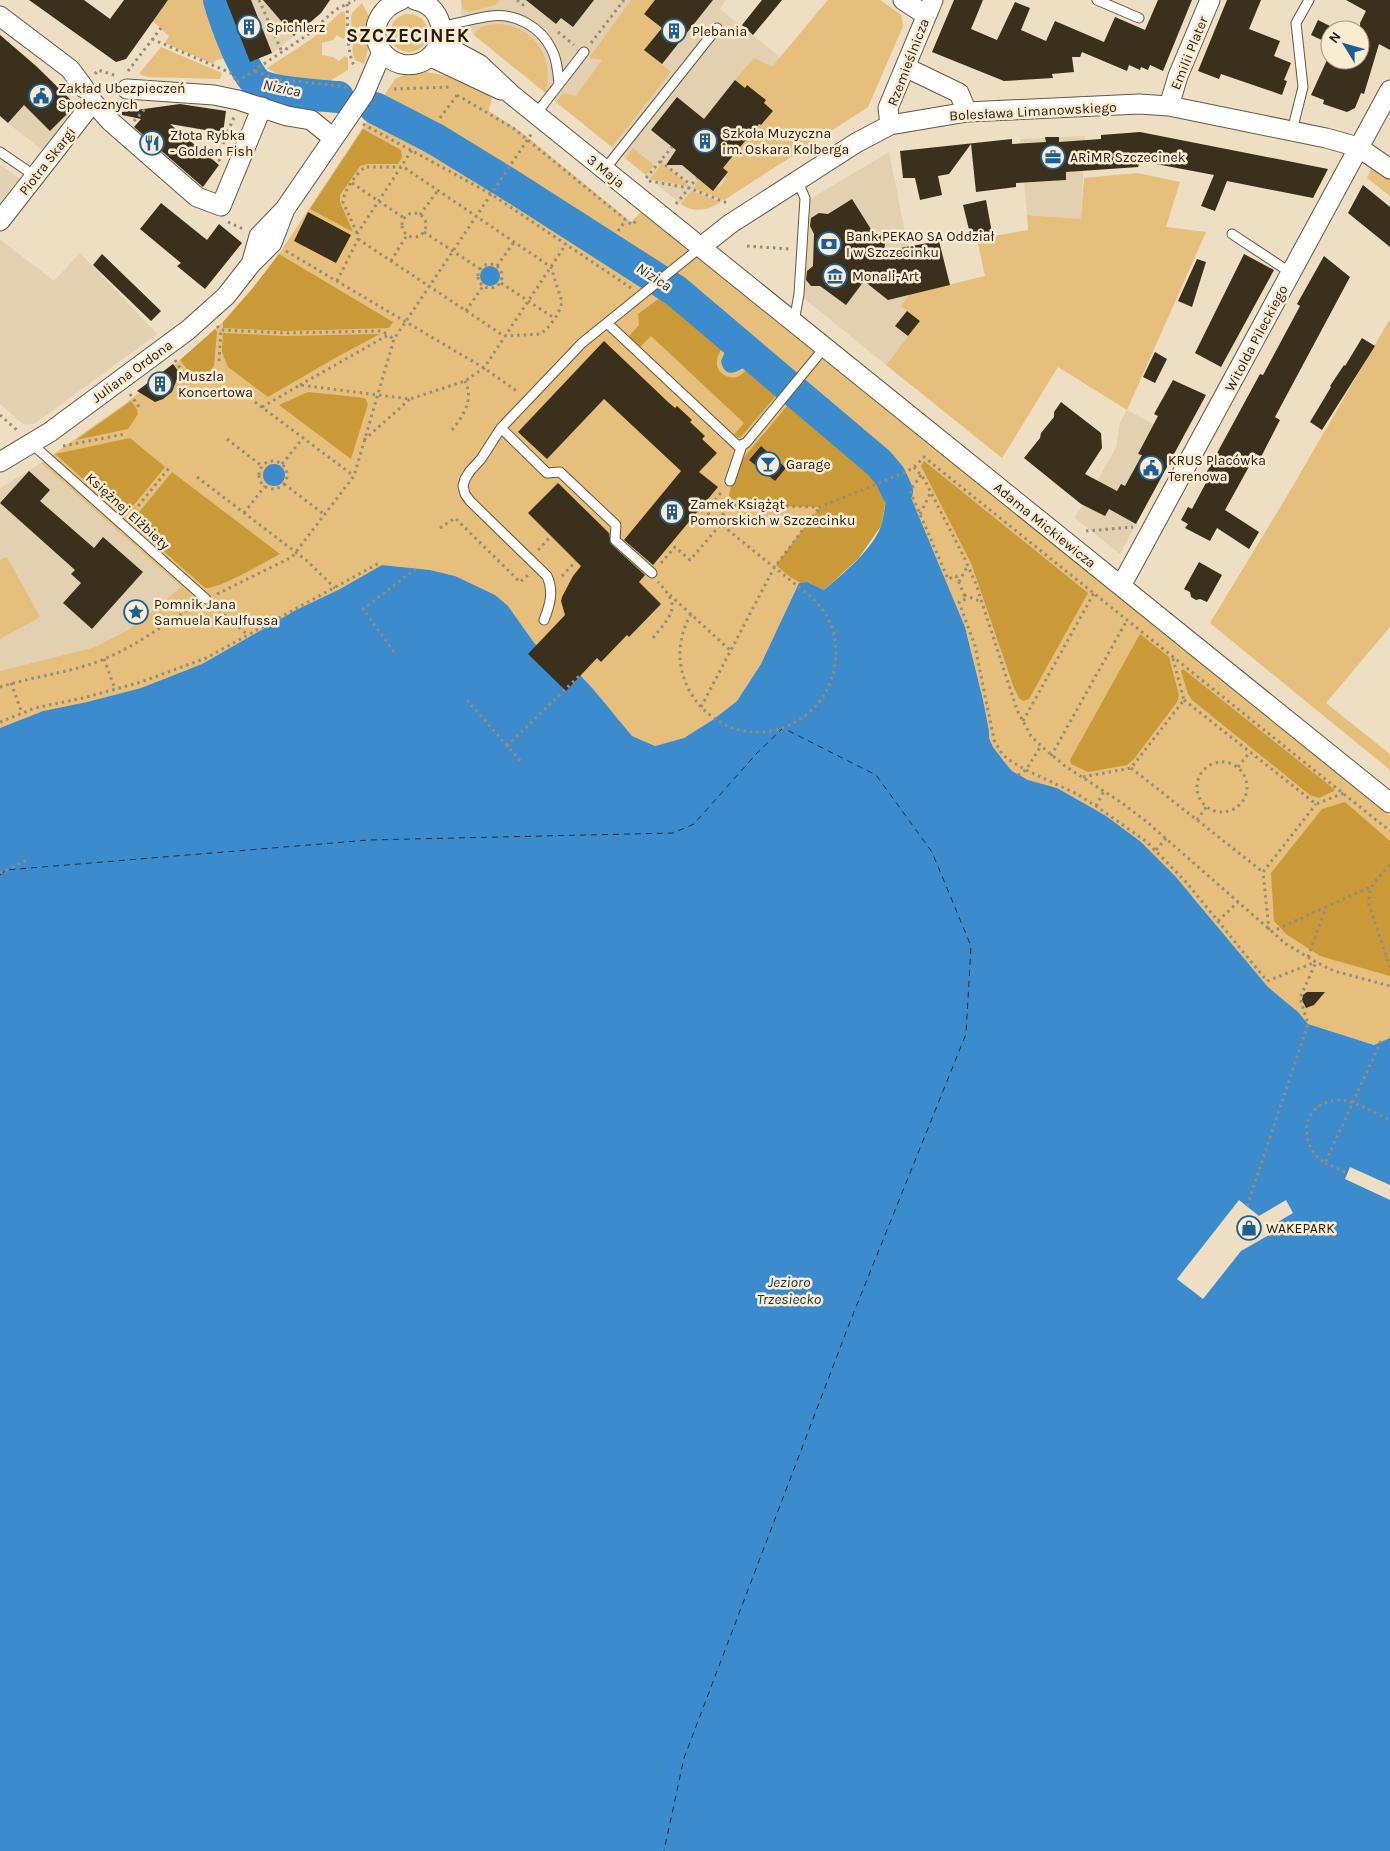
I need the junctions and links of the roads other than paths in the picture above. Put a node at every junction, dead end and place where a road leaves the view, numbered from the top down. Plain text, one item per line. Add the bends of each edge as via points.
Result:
1 (903, 0) edge
2 (1096, 0) edge
3 (1210, 0) edge
4 (1309, 0) edge
5 (387, 4) edge
6 (930, 7) edge
7 (0, 16) edge
8 (430, 17) edge
9 (1139, 18) dead end
10 (718, 28) dead end
11 (382, 52) junction
12 (584, 52) road end
13 (398, 63) junction
14 (905, 67) junction
15 (559, 84) junction
16 (127, 89) road end
17 (1390, 90) edge
18 (357, 93) junction
19 (88, 95) junction
20 (1169, 106) junction
21 (259, 112) junction
22 (967, 112) junction
23 (536, 114) junction
24 (890, 125) junction
25 (1292, 131) junction
26 (333, 138) junction
27 (1358, 147) junction
28 (0, 152) edge
29 (605, 169) junction
30 (1390, 170) edge
31 (36, 176) junction
32 (796, 181) junction
33 (0, 220) edge
34 (1232, 234) dead end
35 (701, 247) junction
36 (1291, 273) junction
37 (794, 322) junction
38 (606, 324) junction
39 (825, 347) junction
40 (501, 428) junction
41 (32, 444) junction
42 (742, 445) junction
43 (0, 462) edge
44 (730, 481) road end
45 (652, 573) road end
46 (1121, 586) junction
47 (206, 599) road end
48 (544, 620) dead end
49 (1390, 803) edge

1 - 6 street
2 - 9 lane
3 - 20 street, Emilii Plater
4 - 25 lane via 1296,23 1303,87
5 - 11 street via 375,33
6 - 14 street, Rzemieślnicza
7 - 19 street via 70,69
8 - 13 street via 421,63
8 - 15 lane via 506,16 526,23 539,32 552,50
8 - 23 street, 3 Maja via 470,77 512,95
10 - 29 lane
11 - 13 street
11 - 18 street
12 - 15 lane
13 - 18 street
14 - 22 street via 960,93
14 - 24 street, Rzemieślnicza via 888,108
15 - 23 lane
16 - 21 street via 214,95
17 - 27 street, Witolda Pileckiego
18 - 26 street, Juliana Ordona
19 - 21 street via 110,120 197,197 221,206
19 - 31 street, Piotra Skargi
20 - 22 street, Bolesława Limanowskiego via 1139,104
20 - 25 street, Bolesława Limanowskiego
21 - 26 street via 311,120
22 - 24 street, Bolesława Limanowskiego
23 - 29 street, 3 Maja
24 - 32 street, Bolesława Limanowskiego
25 - 27 street, Bolesława Limanowskiego
26 - 41 street, Juliana Ordona via 285,209 259,236 251,264 226,296 188,330
27 - 30 street, Bolesława Limanowskiego
27 - 36 street, Witolda Pileckiego
28 - 31 lane
29 - 35 street, 3 Maja
31 - 33 street, Piotra Skargi
32 - 35 street, Bolesława Limanowskiego
32 - 37 lane via 805,198 799,294
34 - 36 lane
35 - 37 street, Adama Mickiewicza
35 - 38 lane
36 - 46 street, Witolda Pileckiego
37 - 39 street, Adama Mickiewicza
38 - 40 lane via 582,343
38 - 42 lane via 734,444
39 - 42 lane
39 - 46 street, Adama Mickiewicza
40 - 45 lane via 547,473 560,472 616,525 615,540
40 - 48 lane via 463,486 465,494 548,576 551,587
41 - 43 street, Juliana Ordona
41 - 47 lane, Księżnej Elżbiety
42 - 44 lane
46 - 49 street, Adama Mickiewicza

